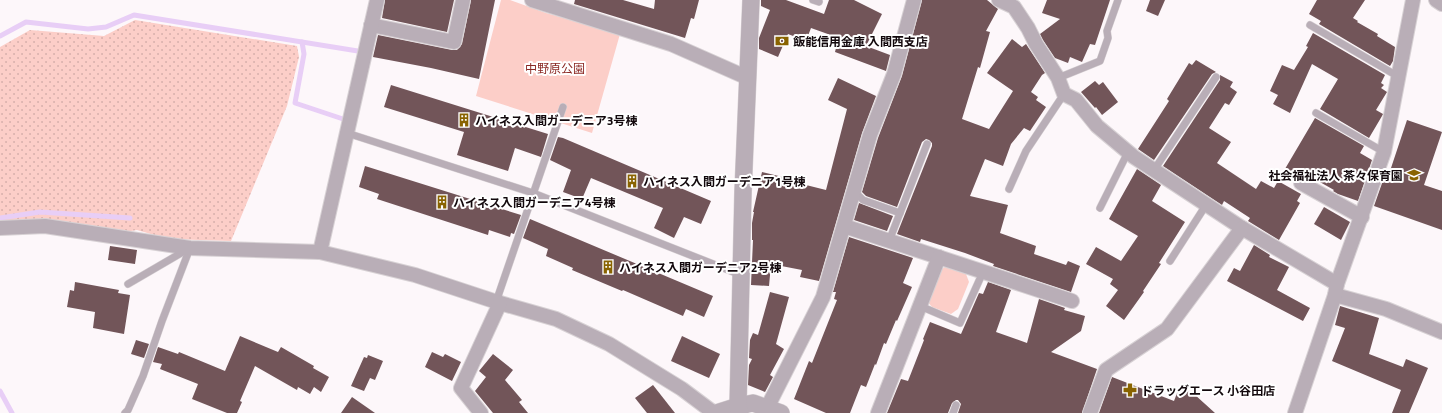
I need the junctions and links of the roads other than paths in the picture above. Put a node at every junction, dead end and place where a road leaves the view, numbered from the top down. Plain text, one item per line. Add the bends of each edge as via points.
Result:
1 (377, 0) edge
2 (463, 0) edge
3 (532, 0) edge
4 (751, 0) edge
5 (914, 0) edge
6 (999, 0) edge
7 (1118, 0) edge
8 (1414, 0) edge
9 (1436, 0) edge
10 (1442, 4) edge
11 (371, 25) junction
12 (1310, 25) dead end
13 (1216, 77) dead end
14 (748, 78) junction
15 (1058, 78) junction
16 (1399, 78) junction
17 (1064, 94) junction
18 (563, 107) dead end
19 (1316, 113) dead end
20 (347, 133) junction
21 (927, 144) dead end
22 (1128, 152) junction
23 (1384, 152) junction
24 (1154, 170) junction
25 (1301, 182) dead end
26 (1009, 189) dead end
27 (854, 191) junction
28 (533, 193) junction
29 (1206, 205) junction
30 (1100, 208) dead end
31 (900, 213) junction
32 (1362, 217) junction
33 (844, 226) junction
34 (0, 228) edge
35 (1242, 228) junction
36 (889, 241) junction
37 (190, 248) junction
38 (320, 252) junction
39 (939, 257) junction
40 (1170, 261) dead end
41 (983, 272) junction
42 (741, 275) junction
43 (128, 284) dead end
44 (1336, 289) junction
45 (1072, 301) dead end
46 (498, 303) junction
47 (920, 306) junction
48 (1442, 332) edge
49 (956, 405) dead end
50 (739, 409) edge
51 (774, 411) edge
52 (125, 413) edge
53 (481, 413) edge
54 (715, 413) edge
55 (878, 413) edge
56 (953, 413) edge
57 (1090, 413) edge
58 (1295, 413) edge

1 - 11 street
2 - 11 street via 454,42
3 - 14 street via 671,44
4 - 14 street
5 - 27 street via 894,74 870,135
6 - 15 street via 1014,7
7 - 15 lane via 1100,61
8 - 16 street
9 - 10 street
11 - 20 street
12 - 16 lane
13 - 24 lane
14 - 42 street
15 - 17 street
16 - 23 street
17 - 22 street via 1076,100 1097,126
17 - 26 lane via 1026,150
18 - 28 lane
19 - 23 lane
20 - 28 lane
20 - 38 street
21 - 31 lane
22 - 24 street
22 - 30 lane
23 - 32 street
24 - 29 street
25 - 32 street
27 - 31 lane via 863,200
27 - 33 street
28 - 42 lane
28 - 46 lane
29 - 35 street
29 - 40 lane
31 - 36 lane
32 - 44 street
33 - 36 street
33 - 51 street via 823,297
34 - 37 street via 45,226
35 - 44 street
35 - 57 street via 1167,329 1106,370
36 - 39 street
37 - 38 street
37 - 43 lane
37 - 52 lane via 143,376
38 - 46 street via 415,275
39 - 41 street
39 - 47 street
41 - 45 street
41 - 47 lane via 960,323
42 - 50 street
44 - 48 street
44 - 58 street
46 - 53 street via 461,388
46 - 54 street via 556,319 608,344
47 - 55 street
49 - 56 lane
50 - 51 street via 753,403
50 - 54 street

